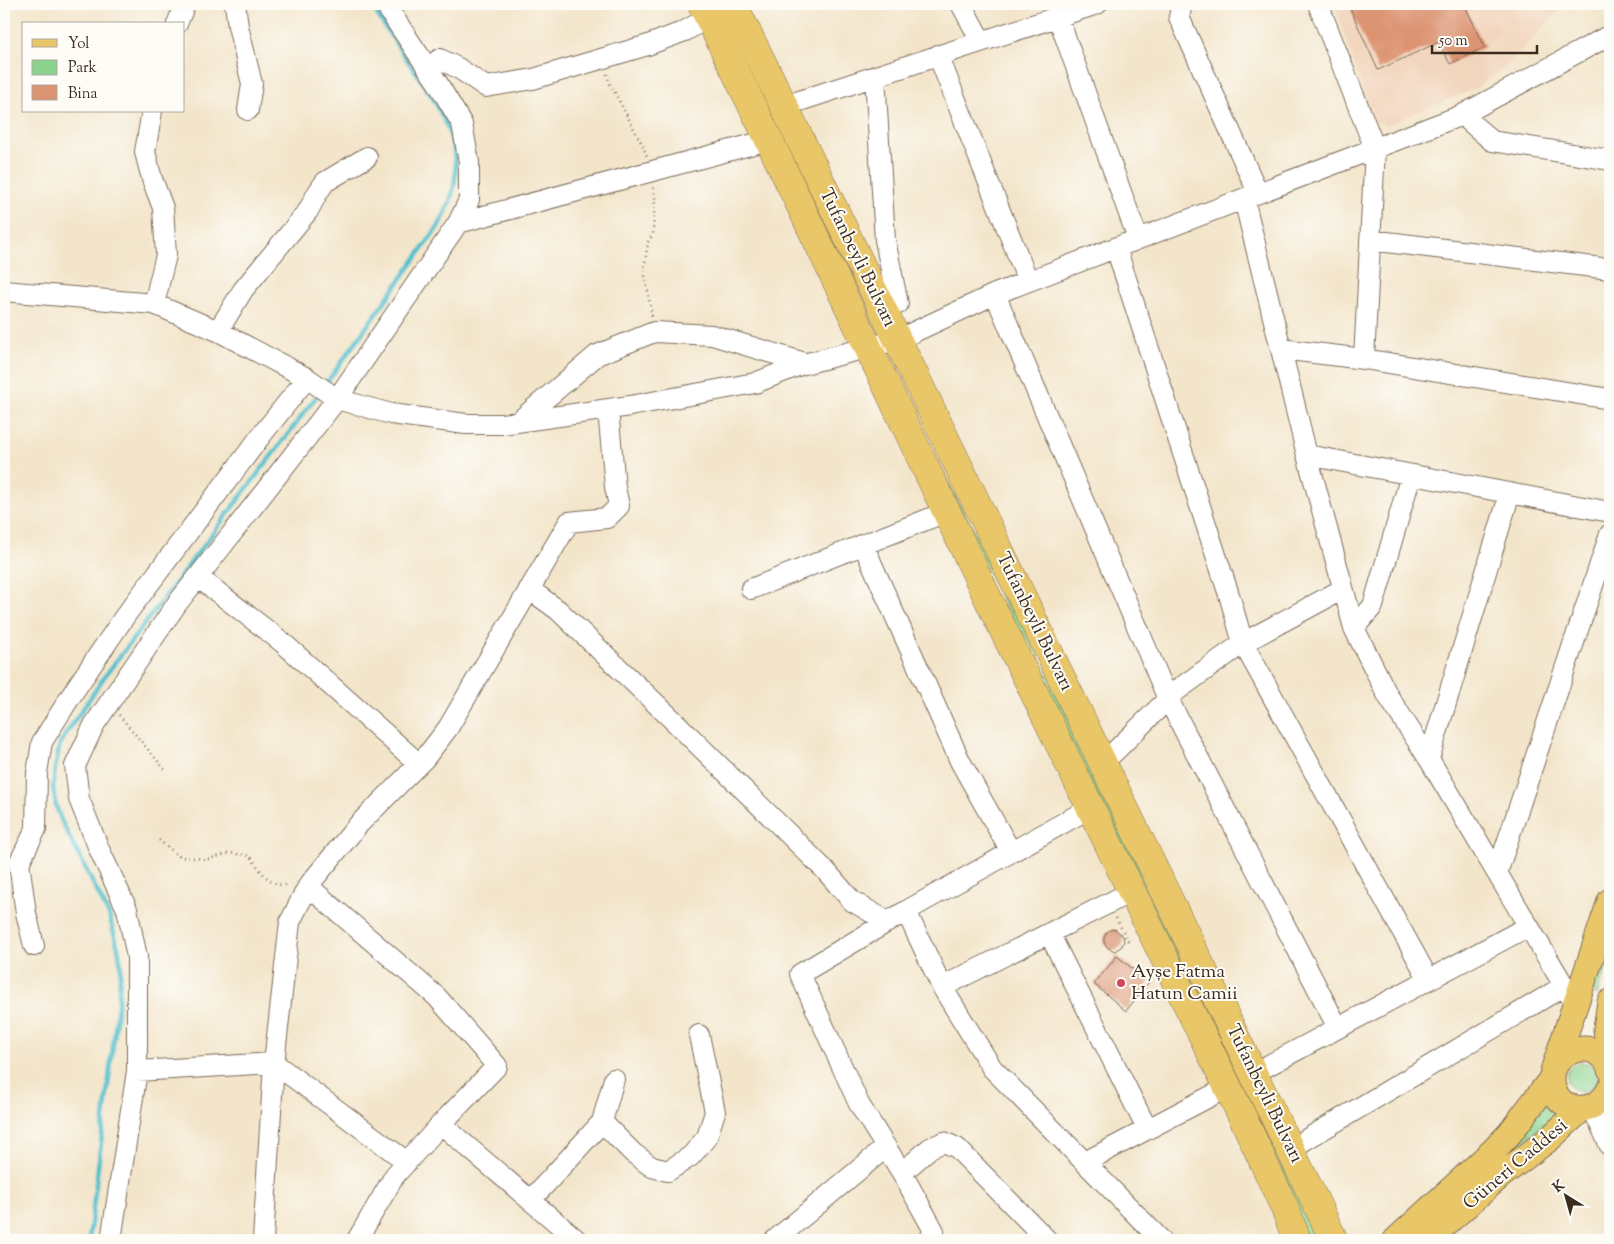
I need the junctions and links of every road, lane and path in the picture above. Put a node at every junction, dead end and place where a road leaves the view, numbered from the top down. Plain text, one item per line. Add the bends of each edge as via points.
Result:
1 (185, 4) edge
2 (235, 4) edge
3 (388, 4) edge
4 (733, 4) edge
5 (961, 4) edge
6 (1097, 4) edge
7 (1182, 4) edge
8 (1318, 4) edge
9 (706, 10) edge
10 (1058, 17) junction
11 (178, 22) edge
12 (1610, 34) edge
13 (981, 41) junction
14 (938, 55) junction
15 (428, 68) junction
16 (875, 76) junction
17 (784, 106) junction
18 (248, 110) dead end
19 (152, 112) edge
20 (1462, 115) junction
21 (770, 140) junction
22 (1374, 149) junction
23 (367, 157) dead end
24 (1610, 160) edge
25 (1251, 196) junction
26 (458, 223) junction
27 (1138, 239) junction
28 (1370, 240) junction
29 (1116, 248) junction
30 (1610, 269) edge
31 (1028, 281) junction
32 (4, 291) edge
33 (995, 294) junction
34 (154, 304) junction
35 (881, 308) junction
36 (218, 331) junction
37 (897, 340) junction
38 (867, 347) junction
39 (1281, 349) junction
40 (1364, 359) junction
41 (805, 364) junction
42 (307, 378) junction
43 (334, 398) junction
44 (1610, 399) edge
45 (608, 409) junction
46 (518, 422) junction
47 (1307, 455) junction
48 (1411, 474) junction
49 (1510, 493) junction
50 (946, 512) junction
51 (1610, 512) edge
52 (1610, 534) edge
53 (863, 544) junction
54 (198, 577) junction
55 (529, 589) junction
56 (751, 589) dead end
57 (1343, 589) junction
58 (1354, 628) junction
59 (1243, 644) junction
60 (1168, 699) junction
61 (109, 703) junction
62 (1429, 759) junction
63 (1103, 763) junction
64 (419, 764) junction
65 (167, 772) dead end
66 (1090, 808) junction
67 (158, 840) dead end
68 (1011, 852) junction
69 (1498, 873) junction
70 (308, 886) junction
71 (1120, 898) junction
72 (1610, 902) edge
73 (906, 911) junction
74 (888, 922) junction
75 (1529, 926) junction
76 (1049, 933) junction
77 (1128, 941) dead end
78 (34, 946) dead end
79 (1429, 980) junction
80 (942, 987) junction
81 (1570, 995) junction
82 (1610, 1002) edge
83 (1338, 1028) junction
84 (699, 1034) dead end
85 (274, 1063) junction
86 (1610, 1068) edge
87 (137, 1071) junction
88 (1254, 1073) junction
89 (1553, 1073) junction
90 (614, 1079) dead end
91 (1228, 1087) junction
92 (1610, 1088) edge
93 (1587, 1108) junction
94 (602, 1122) junction
95 (441, 1124) junction
96 (1147, 1129) junction
97 (1610, 1146) edge
98 (886, 1147) junction
99 (1290, 1149) junction
100 (407, 1162) junction
101 (1085, 1162) junction
102 (902, 1173) junction
103 (531, 1200) junction
104 (111, 1240) edge
105 (263, 1240) edge
106 (357, 1240) edge
107 (577, 1240) edge
108 (775, 1240) edge
109 (929, 1240) edge
110 (1047, 1240) edge
111 (1161, 1240) edge
112 (1297, 1240) edge
113 (1334, 1240) edge
114 (1396, 1240) edge
115 (1427, 1240) edge

1 - 11 street
2 - 18 street via 252,84
3 - 15 street via 390,12
4 - 17 highway, Tufanbeyli Bulvarı
5 - 13 street
6 - 10 street
7 - 25 street via 1180,17
8 - 22 street
9 - 15 street via 685,31 533,79 486,87 440,60
9 - 21 highway, Tufanbeyli Bulvarı
10 - 13 street
10 - 27 street
12 - 20 street
13 - 14 street
14 - 16 street
14 - 31 street
15 - 26 street via 462,124 469,162 469,200
16 - 17 street
16 - 35 street via 885,240 898,304
17 - 35 highway, Tufanbeyli Bulvarı
19 - 34 street via 145,152 163,208 166,255
20 - 22 street
20 - 24 street via 1492,142
21 - 26 street
21 - 38 highway, Tufanbeyli Bulvarı
22 - 25 street
22 - 28 street
23 - 36 street via 325,182 308,211 243,290
25 - 27 street
25 - 39 street
26 - 43 street
27 - 29 street
28 - 30 street
28 - 40 street
29 - 31 street
29 - 59 street via 1228,589
31 - 33 street
32 - 34 street
33 - 37 street
33 - 60 street
34 - 36 street
35 - 37 highway, Tufanbeyli Bulvarı
36 - 42 street
37 - 38 street
37 - 63 highway, Tufanbeyli Bulvarı
38 - 41 street
38 - 50 highway, Tufanbeyli Bulvarı
39 - 40 street
39 - 47 street
40 - 44 street
41 - 45 street via 755,383
41 - 46 street via 712,335 654,332 597,355
42 - 43 street
42 - 78 street via 125,616 42,742 37,773 36,829 18,864
43 - 46 street via 391,414 466,424
43 - 54 street
45 - 46 street
45 - 55 street via 619,506 607,518 568,522
47 - 48 street
47 - 57 street
48 - 49 street
48 - 58 street via 1374,606
49 - 51 street
49 - 62 street
50 - 53 street
50 - 66 highway, Tufanbeyli Bulvarı
52 - 69 street
53 - 56 street
53 - 68 street via 960,761
54 - 61 street
54 - 64 street via 282,642
55 - 64 street via 448,728
55 - 74 street via 558,610 674,721 825,870 852,901
57 - 58 street
57 - 59 street
58 - 62 street via 1388,696
59 - 60 street
59 - 79 street
60 - 63 street
60 - 83 street
61 - 65 path
61 - 87 street via 94,724 75,766 79,799 127,909 137,957
62 - 69 street
63 - 88 highway, Tufanbeyli Bulvarı
64 - 70 street via 359,824
66 - 68 street
66 - 71 highway, Tufanbeyli Bulvarı
67 - 70 path via 180,857 209,859 230,853 250,856 266,878 280,886
68 - 73 street
69 - 75 street
70 - 85 street via 290,922
70 - 95 street via 437,997 497,1066
71 - 76 street
71 - 77 path
71 - 91 highway, Tufanbeyli Bulvarı
72 - 81 main road
73 - 74 street
73 - 80 street
74 - 98 street via 800,974 859,1104
75 - 79 street
75 - 81 street
76 - 80 street
76 - 96 street
79 - 83 street
80 - 101 street via 992,1068
81 - 89 main road
81 - 99 street
82 - 86 main road via 1606,1029
83 - 88 street
84 - 94 street via 715,1112 708,1137 691,1156 668,1171 652,1167
85 - 87 street
85 - 100 street
85 - 105 street
86 - 89 main road, Güneri Caddesi via 1603,1057 1585,1049 1566,1053
87 - 104 street
88 - 99 highway, Tufanbeyli Bulvarı
89 - 93 main road, Güneri Caddesi via 1557,1096 1573,1107
89 - 114 main road, Güneri Caddesi via 1494,1152
90 - 94 street
91 - 96 street
91 - 112 highway, Tufanbeyli Bulvarı
92 - 93 main road, Güneri Caddesi via 1601,1102
93 - 97 street
93 - 115 main road, Güneri Caddesi via 1500,1176
94 - 103 street
95 - 100 street
95 - 103 street
96 - 101 street
98 - 102 street
98 - 108 street
99 - 113 highway, Tufanbeyli Bulvarı
100 - 106 street via 395,1175
101 - 111 street
102 - 109 street via 934,1231
102 - 110 street via 930,1148 944,1142 957,1148
103 - 107 street

